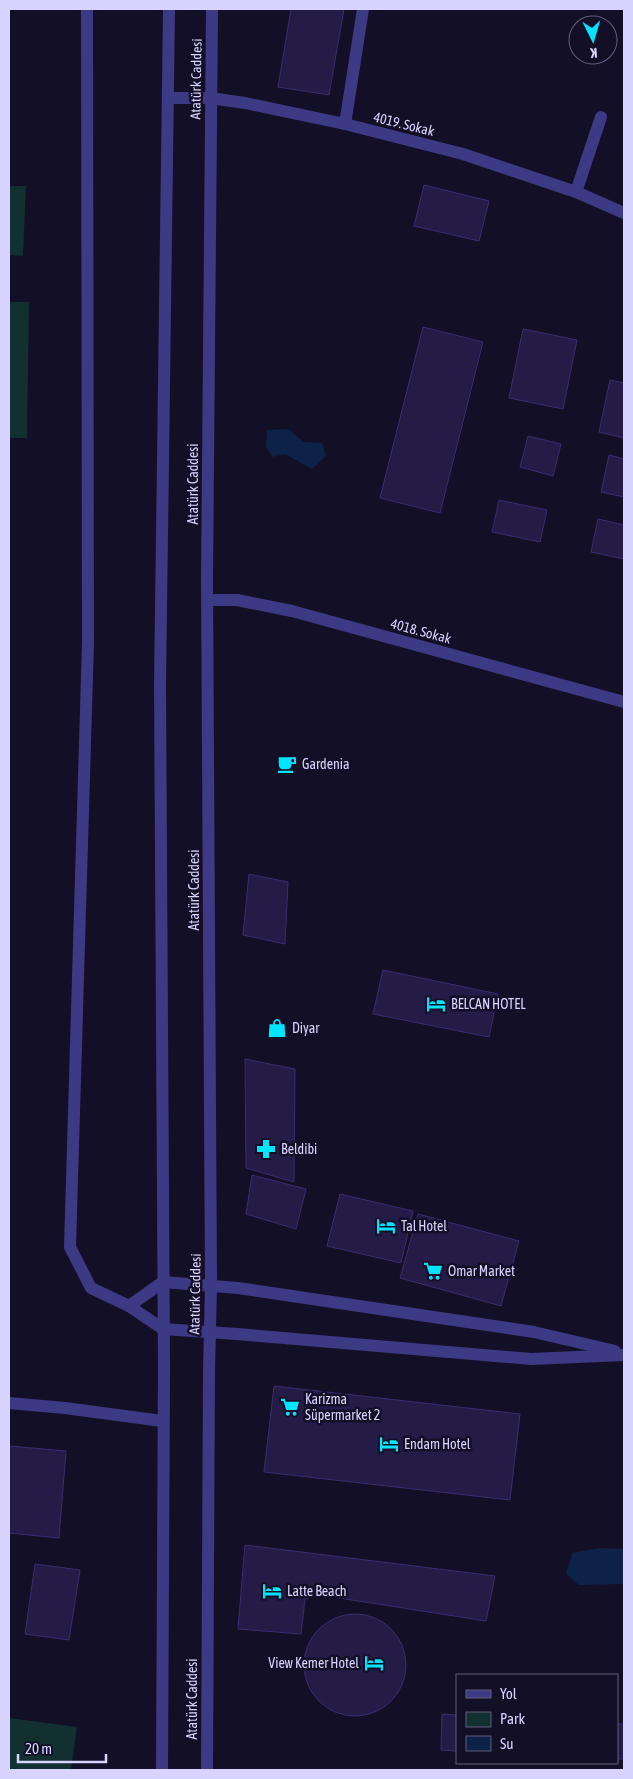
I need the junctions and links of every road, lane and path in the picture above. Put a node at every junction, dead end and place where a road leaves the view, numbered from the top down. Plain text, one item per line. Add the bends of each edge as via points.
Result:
1 (87, 9) edge
2 (169, 9) edge
3 (212, 9) edge
4 (362, 9) edge
5 (168, 98) junction
6 (210, 98) junction
7 (601, 117) dead end
8 (345, 124) junction
9 (576, 192) junction
10 (624, 213) edge
11 (208, 600) junction
12 (624, 702) edge
13 (163, 1282) junction
14 (211, 1286) junction
15 (129, 1306) junction
16 (163, 1329) junction
17 (209, 1332) junction
18 (624, 1354) edge
19 (9, 1403) edge
20 (162, 1422) junction
21 (162, 1770) edge
22 (207, 1770) edge

1 - 15 street via 88,642 70,1247 91,1288
2 - 5 street, Atatürk Caddesi
3 - 6 street, Atatürk Caddesi
4 - 8 street
5 - 6 street, 4019. Sokak
5 - 13 street, Atatürk Caddesi via 160,686
6 - 8 street, 4019. Sokak via 245,102
6 - 11 street, Atatürk Caddesi
7 - 9 street
8 - 9 street, 4019. Sokak via 463,154
9 - 10 street, 4019. Sokak
11 - 12 street, 4018. Sokak via 237,600 292,611
11 - 14 street, Atatürk Caddesi
13 - 14 street
13 - 15 street
13 - 16 street, Atatürk Caddesi
14 - 17 street, Atatürk Caddesi
14 - 18 street via 534,1332
15 - 16 street
16 - 17 street
16 - 20 street, Atatürk Caddesi
17 - 18 street via 531,1359
17 - 22 street, Atatürk Caddesi
19 - 20 street
20 - 21 street, Atatürk Caddesi

